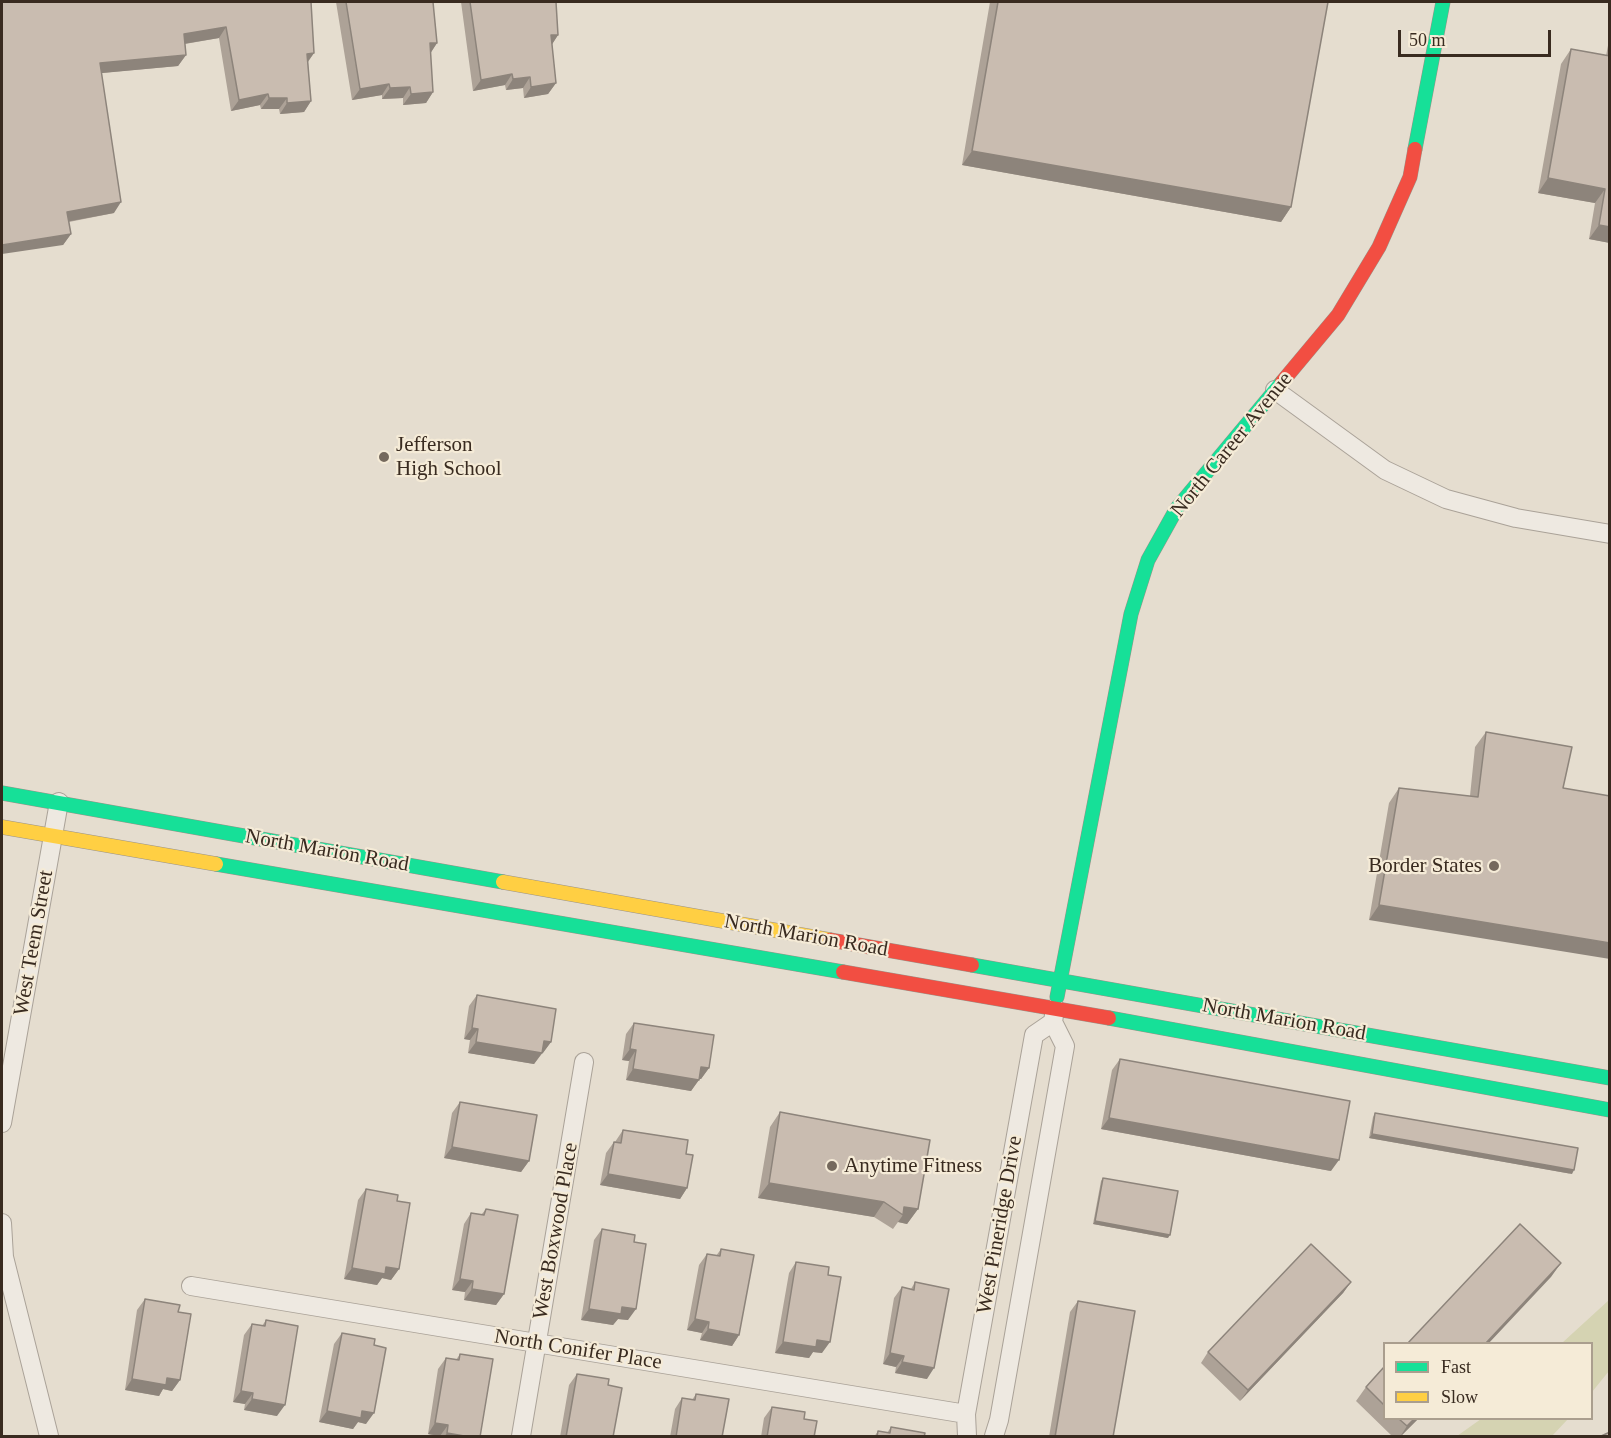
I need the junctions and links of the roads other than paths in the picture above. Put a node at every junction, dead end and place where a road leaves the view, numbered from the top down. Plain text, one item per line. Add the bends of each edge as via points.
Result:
1 (1443, 2) edge
2 (1275, 390) junction
3 (1610, 534) edge
4 (2, 793) edge
5 (59, 802) junction
6 (2, 826) edge
7 (54, 835) junction
8 (1060, 981) junction
9 (1054, 1015) junction
10 (584, 1062) dead end
11 (1610, 1078) edge
12 (1610, 1110) edge
13 (2, 1123) edge
14 (2, 1223) edge
15 (191, 1286) dead end
16 (537, 1343) junction
17 (966, 1414) junction
18 (49, 1437) edge
19 (521, 1437) edge
20 (967, 1437) edge
21 (994, 1437) edge

1 - 2 main road, North Career Avenue via 1410,177 1379,247 1338,315
2 - 3 street via 1384,470 1446,499 1516,518
2 - 8 main road, North Career Avenue via 1178,507 1148,560 1131,614
4 - 5 main road, North Marion Road
5 - 7 street, West Teem Street
5 - 8 main road, North Marion Road
6 - 7 main road, North Marion Road
7 - 9 main road, North Marion Road
7 - 13 street, West Teem Street
8 - 9 main road, North Career Avenue
8 - 11 main road, North Marion Road
9 - 12 main road, North Marion Road
9 - 17 street, West Pineridge Drive via 1034,1035
9 - 21 street, West Pineridge Drive via 1065,1046
10 - 16 street, West Boxwood Place
14 - 18 street via 4,1257
15 - 16 street, North Conifer Place
16 - 17 street, North Conifer Place
16 - 19 street, West Boxwood Place
17 - 20 street, West Pineridge Drive

